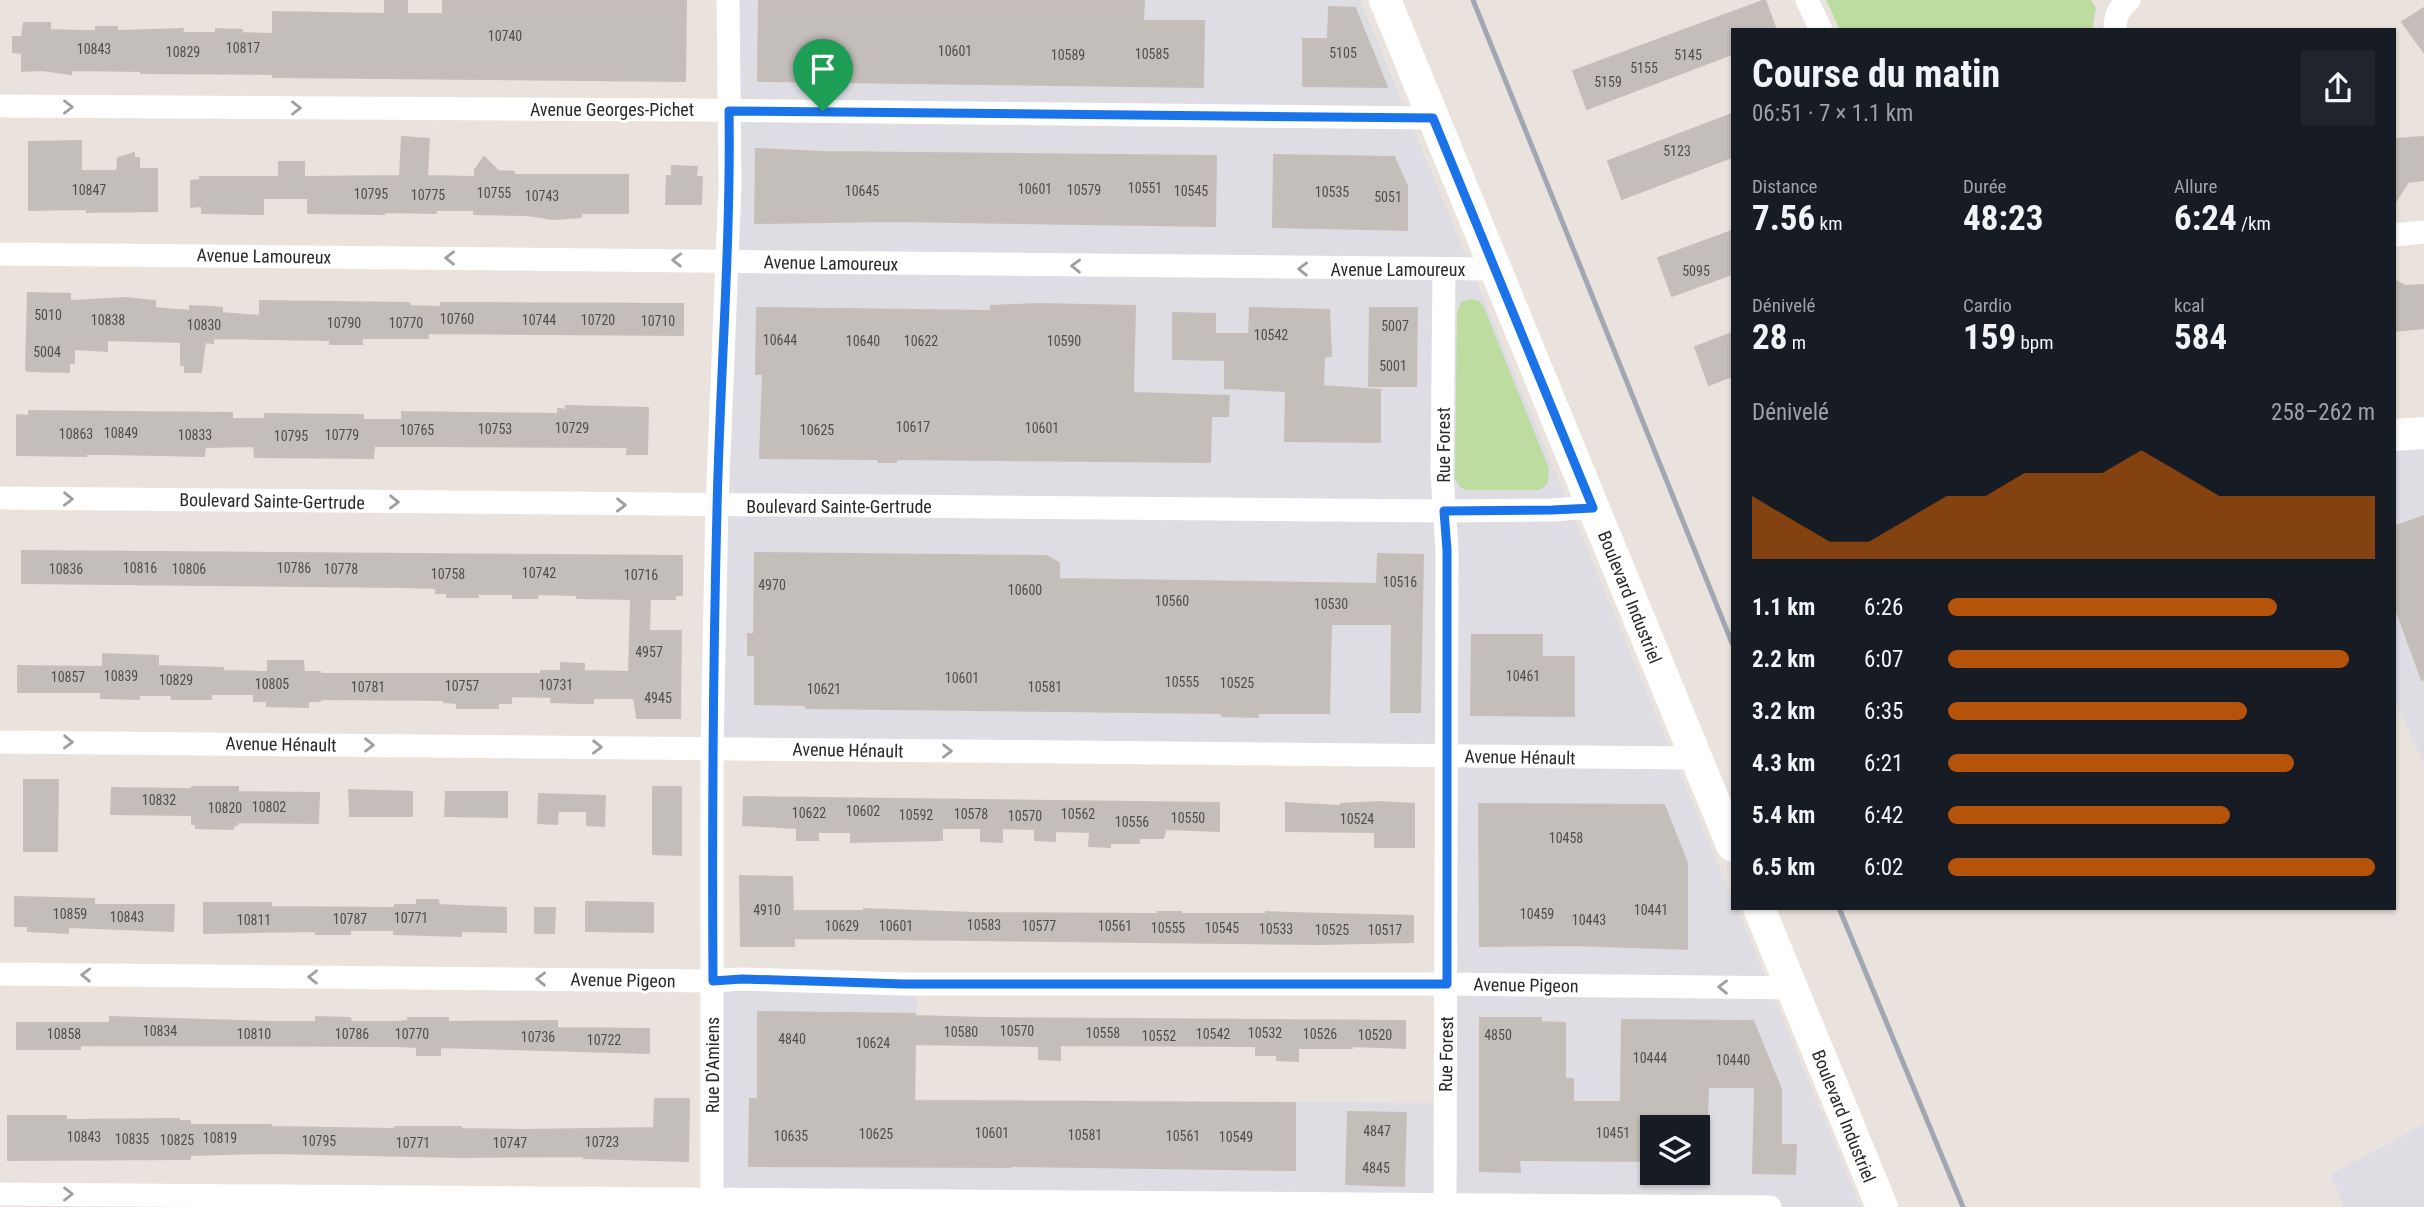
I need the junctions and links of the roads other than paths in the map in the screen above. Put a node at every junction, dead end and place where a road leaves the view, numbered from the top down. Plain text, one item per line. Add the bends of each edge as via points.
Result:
1 (728, 0) edge
2 (1385, 0) edge
3 (1807, 0) edge
4 (2125, 3) edge
5 (1820, 28) edge
6 (2115, 28) edge
7 (0, 106) edge
8 (729, 111) junction
9 (1433, 118) junction
10 (2424, 232) edge
11 (2396, 235) edge
12 (0, 254) edge
13 (728, 261) junction
14 (1494, 269) junction
15 (1444, 270) junction
16 (2424, 433) edge
17 (2396, 435) edge
18 (0, 498) edge
19 (717, 505) junction
20 (1593, 508) junction
21 (1444, 511) junction
22 (0, 742) edge
23 (712, 748) junction
24 (1446, 756) junction
25 (1696, 758) junction
26 (1731, 843) edge
27 (1760, 910) edge
28 (0, 974) edge
29 (713, 981) junction
30 (1447, 984) junction
31 (1792, 988) junction
32 (0, 1194) edge
33 (712, 1203) edge
34 (1445, 1205) edge
35 (1770, 1207) edge
36 (1875, 1207) edge

1 - 8 street, Rue D'Amiens
2 - 9 street, Boulevard Industriel
3 - 5 street
4 - 6 street via 2115,18
7 -> 8 street, Avenue Georges-Pichet
8 - 9 street, Avenue Georges-Pichet
8 - 13 street, Rue D'Amiens
9 - 14 street, Boulevard Industriel
10 - 11 street
13 -> 12 street, Avenue Lamoureux
15 -> 13 street, Avenue Lamoureux
13 - 19 street, Rue D'Amiens
14 - 15 street, Avenue Lamoureux
14 - 20 street, Boulevard Industriel
15 - 21 street, Rue Forest
16 - 17 street
18 -> 19 street, Boulevard Sainte-Gertrude
19 - 21 street, Boulevard Sainte-Gertrude
19 - 23 street, Rue D'Amiens
20 - 21 street, Boulevard Sainte-Gertrude
20 - 25 street, Boulevard Industriel
21 - 24 street, Rue Forest
22 -> 23 street, Avenue Hénault
23 -> 24 street, Avenue Hénault
23 - 29 street, Rue D'Amiens
24 - 25 street, Avenue Hénault
24 - 30 street, Rue Forest
25 - 26 street, Boulevard Industriel
27 - 31 street, Boulevard Industriel
29 -> 28 street, Avenue Pigeon
29 - 30 street, Avenue Pigeon
29 - 33 street, Rue D'Amiens
31 -> 30 street, Avenue Pigeon
30 - 34 street, Rue Forest
31 - 36 street, Boulevard Industriel
32 -> 33 street
33 - 34 street
34 - 35 street

